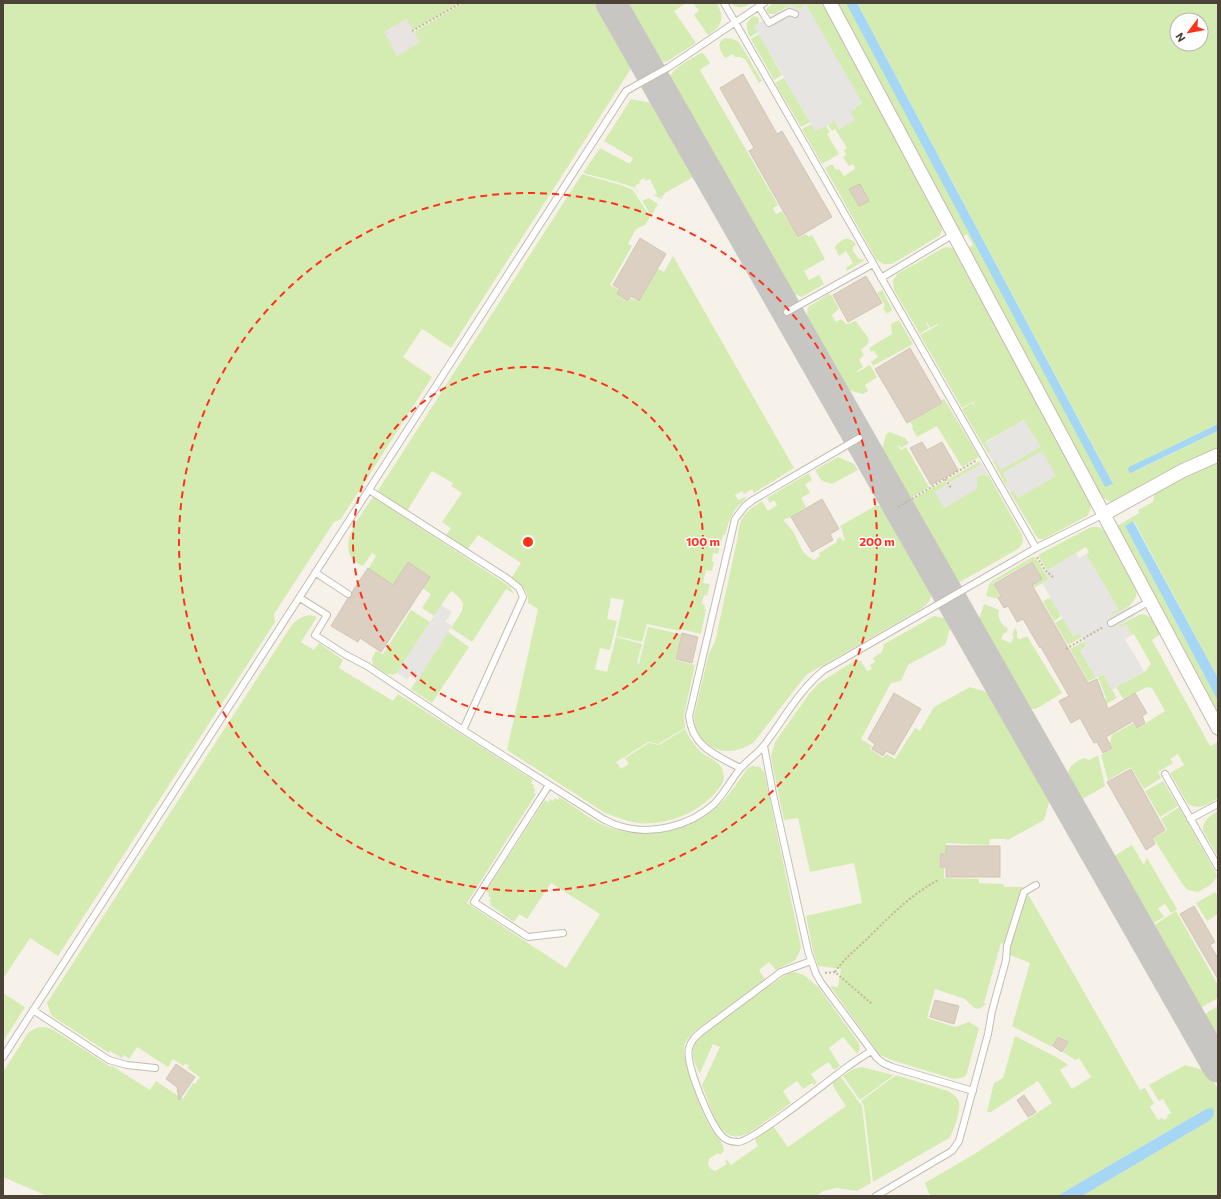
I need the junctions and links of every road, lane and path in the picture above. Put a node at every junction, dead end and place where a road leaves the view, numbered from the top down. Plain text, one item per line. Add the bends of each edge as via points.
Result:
1 (462, 3) edge
2 (724, 3) edge
3 (830, 3) edge
4 (761, 5) edge
5 (795, 14) dead end
6 (734, 22) junction
7 (412, 31) dead end
8 (954, 234) junction
9 (873, 264) junction
10 (881, 278) junction
11 (787, 312) dead end
12 (859, 438) dead end
13 (1218, 455) edge
14 (983, 456) junction
15 (945, 479) junction
16 (951, 488) dead end
17 (369, 490) junction
18 (898, 507) dead end
19 (1104, 514) junction
20 (1036, 548) junction
21 (316, 573) junction
22 (1054, 577) dead end
23 (348, 594) dead end
24 (300, 598) junction
25 (1150, 601) junction
26 (1111, 623) joint
27 (1066, 649) dead end
28 (1218, 728) edge
29 (463, 730) junction
30 (764, 746) junction
31 (740, 768) junction
32 (1164, 774) dead end
33 (549, 784) junction
34 (1218, 804) edge
35 (1190, 819) junction
36 (1218, 867) edge
37 (938, 880) dead end
38 (1036, 885) dead end
39 (563, 933) dead end
40 (811, 961) junction
41 (835, 972) junction
42 (816, 974) junction
43 (872, 1004) dead end
44 (33, 1010) junction
45 (871, 1051) junction
46 (3, 1056) edge
47 (155, 1068) dead end
48 (973, 1091) junction
49 (876, 1196) edge

1 - 7 path
2 - 6 lane
3 - 8 street
4 - 5 lane via 769,24 787,13
4 - 6 lane
6 - 9 lane
6 - 17 lane via 669,67 626,91
8 - 10 lane
8 - 19 street
9 - 10 lane
9 - 11 lane
10 - 14 lane
12 - 31 lane via 753,500 735,519 689,716 690,726 698,742 712,754
13 - 19 street via 1182,471
14 - 15 path
14 - 20 lane
15 - 16 path
15 - 18 path
17 - 21 lane
17 - 29 lane via 519,588 522,597
19 - 20 lane
19 - 25 street
20 - 22 path via 1037,556 1045,570
20 - 30 lane via 824,670 803,690
21 - 23 lane
21 - 24 lane
24 - 29 lane via 327,615 315,635 367,666
24 - 44 lane
25 - 26 lane
25 - 28 street
26 - 27 path
29 - 33 lane
30 - 31 lane
30 - 40 lane
31 - 33 lane via 715,803 707,809 683,822 655,829 620,826 603,819
32 - 35 lane
33 - 39 lane via 474,902 528,937
34 - 35 lane
35 - 36 lane
37 - 41 path via 926,886 877,928
38 - 48 lane via 1024,892 1019,906
40 - 42 lane
40 - 45 lane via 781,972 692,1041 689,1049 690,1065 714,1126 726,1139 743,1141
41 - 42 path
41 - 43 path
42 - 45 lane
44 - 46 lane
44 - 47 lane via 109,1060
45 - 48 lane via 883,1063 892,1067
48 - 49 lane via 959,1140 952,1152

